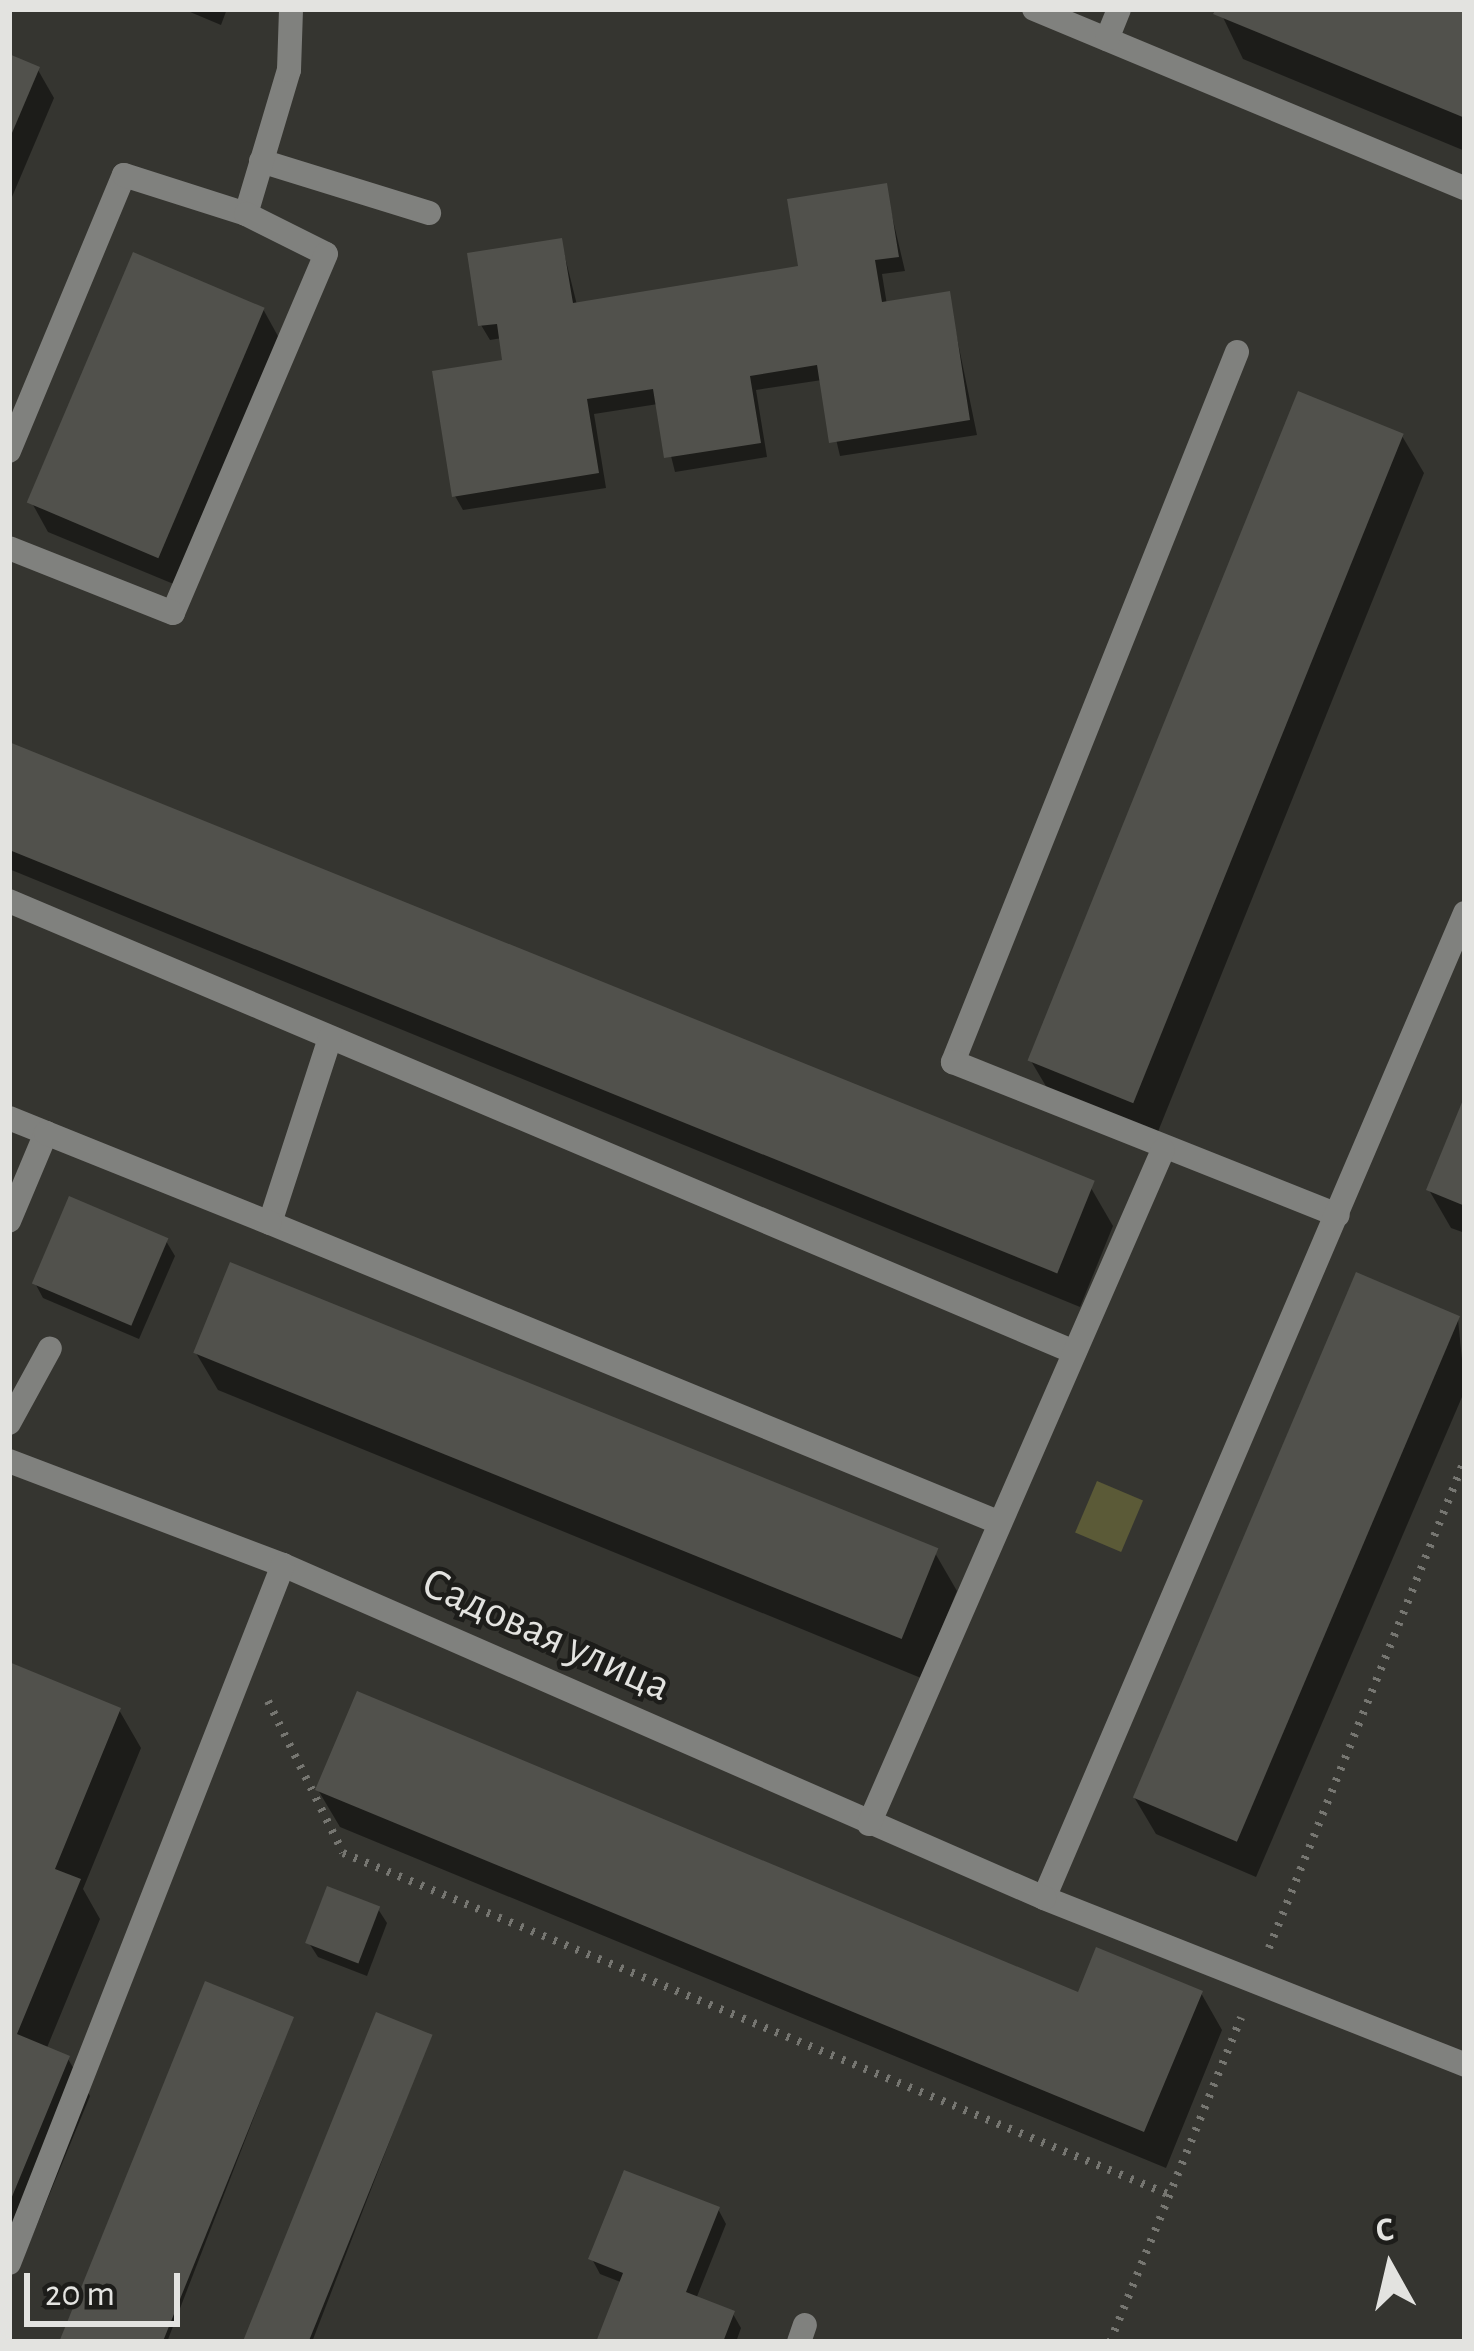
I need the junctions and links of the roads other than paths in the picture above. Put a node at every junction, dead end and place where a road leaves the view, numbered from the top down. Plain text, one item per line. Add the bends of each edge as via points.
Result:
1 (291, 9) edge
2 (1034, 9) edge
3 (1119, 9) edge
4 (1106, 39) junction
5 (261, 161) junction
6 (1465, 188) edge
7 (429, 213) dead end
8 (246, 214) junction
9 (1237, 352) dead end
10 (9, 451) edge
11 (9, 548) edge
12 (9, 902) edge
13 (1465, 913) edge
14 (330, 1038) junction
15 (9, 1118) edge
16 (46, 1133) junction
17 (1162, 1150) junction
18 (1338, 1215) junction
19 (9, 1221) edge
20 (270, 1223) junction
21 (50, 1348) dead end
22 (1074, 1352) junction
23 (9, 1423) edge
24 (9, 1461) edge
25 (1000, 1523) junction
26 (283, 1565) junction
27 (869, 1824) junction
28 (1044, 1898) junction
29 (1465, 2065) edge
30 (9, 2263) edge

1 - 5 lane via 289,70
2 - 4 lane
3 - 4 lane
4 - 6 lane
5 - 7 lane
5 - 8 lane
8 - 10 lane via 124,175
8 - 11 lane via 326,254 173,613
9 - 17 lane via 953,1062
12 - 14 lane
13 - 18 lane
14 - 20 lane
14 - 22 lane
15 - 16 lane
16 - 19 lane
16 - 20 lane
17 - 18 lane
17 - 22 lane
18 - 28 lane
20 - 25 lane
21 - 23 lane
22 - 25 lane
24 - 26 lane, Садовая улица
25 - 27 lane
26 - 27 lane, Садовая улица
26 - 30 lane
27 - 28 lane, Садовая улица
28 - 29 lane, Садовая улица

